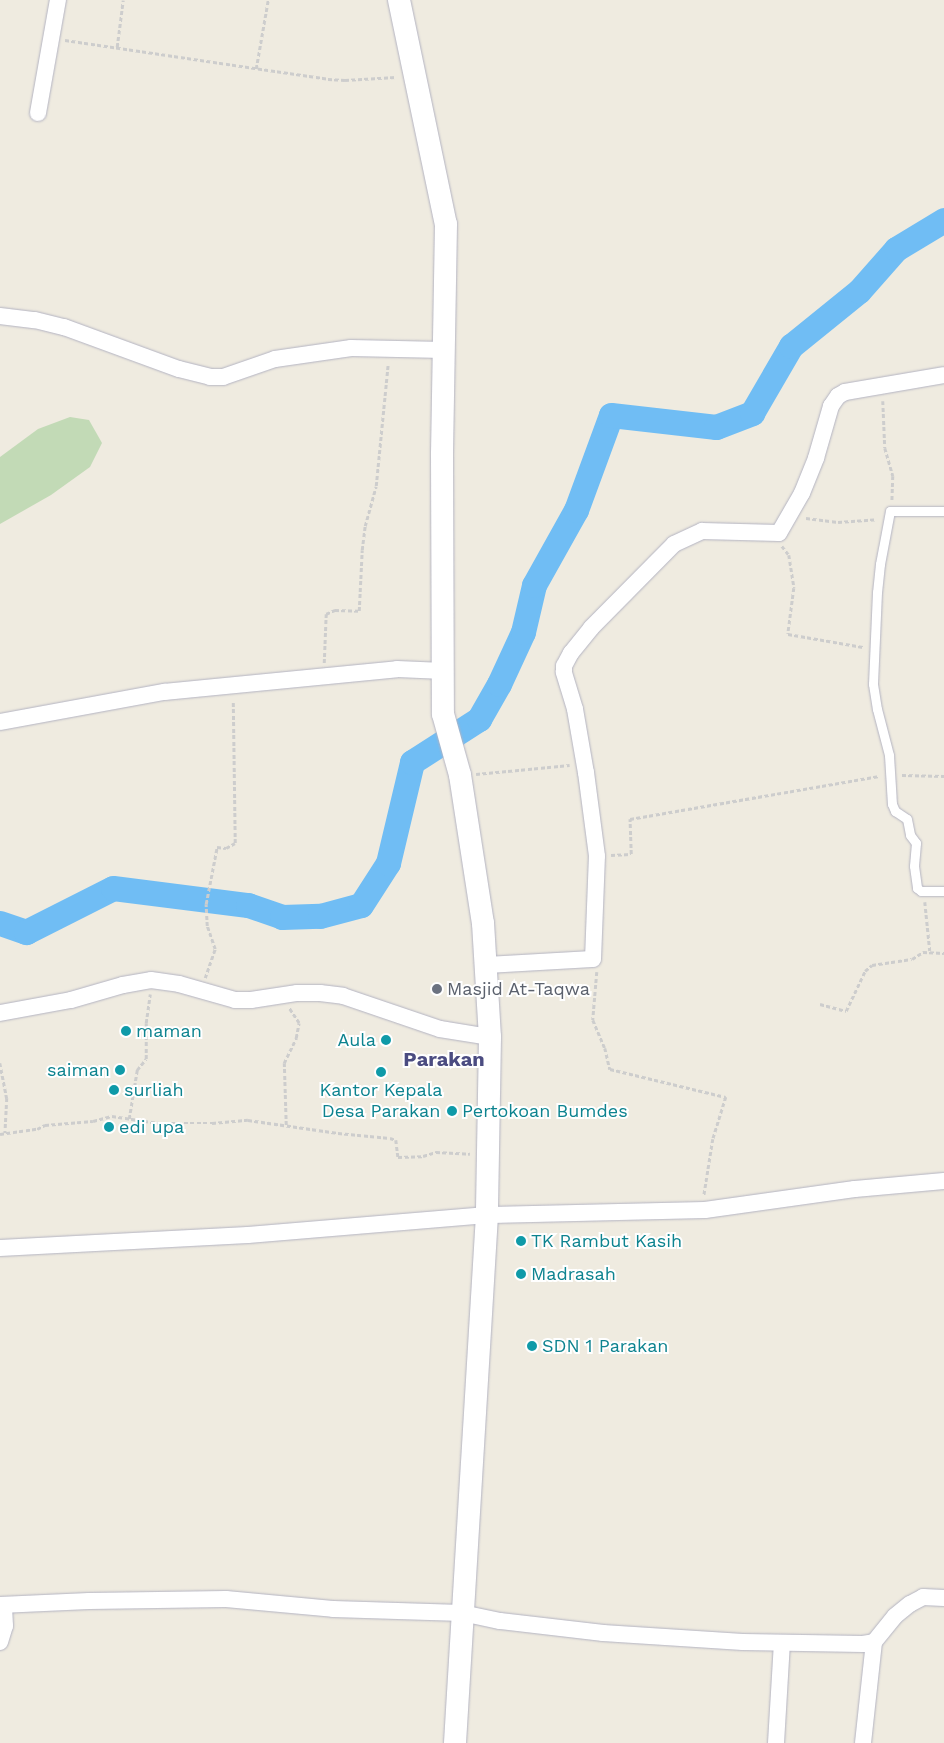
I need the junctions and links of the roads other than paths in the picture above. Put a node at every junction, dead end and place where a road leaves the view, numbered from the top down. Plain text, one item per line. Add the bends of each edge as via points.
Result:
1 (58, 0) edge
2 (399, 0) edge
3 (38, 113) dead end
4 (0, 316) edge
5 (444, 350) junction
6 (944, 375) edge
7 (944, 511) edge
8 (444, 671) junction
9 (0, 722) edge
10 (944, 891) edge
11 (486, 965) junction
12 (0, 1013) edge
13 (490, 1037) junction
14 (944, 1181) edge
15 (488, 1215) junction
16 (0, 1248) edge
17 (944, 1598) edge
18 (2, 1605) edge
19 (462, 1613) junction
20 (0, 1642) edge
21 (874, 1642) junction
22 (782, 1643) junction
23 (455, 1743) edge
24 (776, 1743) edge
25 (863, 1743) edge

1 - 3 street
2 - 5 street via 446,224
4 - 5 street via 64,326 179,369 210,377 223,377 275,359 351,348
5 - 8 street
6 - 11 street via 845,392 838,396 831,406 816,458 779,533 702,531 674,544 591,628 571,653 564,666 585,764 596,856 593,959
7 - 10 lane via 890,511 880,564 873,684 876,709 888,745 892,804 907,819 910,835 916,843 917,888 921,891
8 - 9 street via 397,670 164,692
8 - 11 street via 443,714 460,775
11 - 13 street
12 - 13 street via 151,980 179,984 235,1000 320,993 343,996 440,1029
13 - 15 street
14 - 15 street via 855,1189 700,1210
15 - 16 street via 248,1235
15 - 19 street
17 - 21 street via 923,1597 910,1604 895,1616
18 - 19 street via 89,1600 226,1599 333,1609
18 - 20 street via 5,1626
19 - 22 street via 564,1629
19 - 23 street
21 - 22 street
21 - 25 street
22 - 24 street

